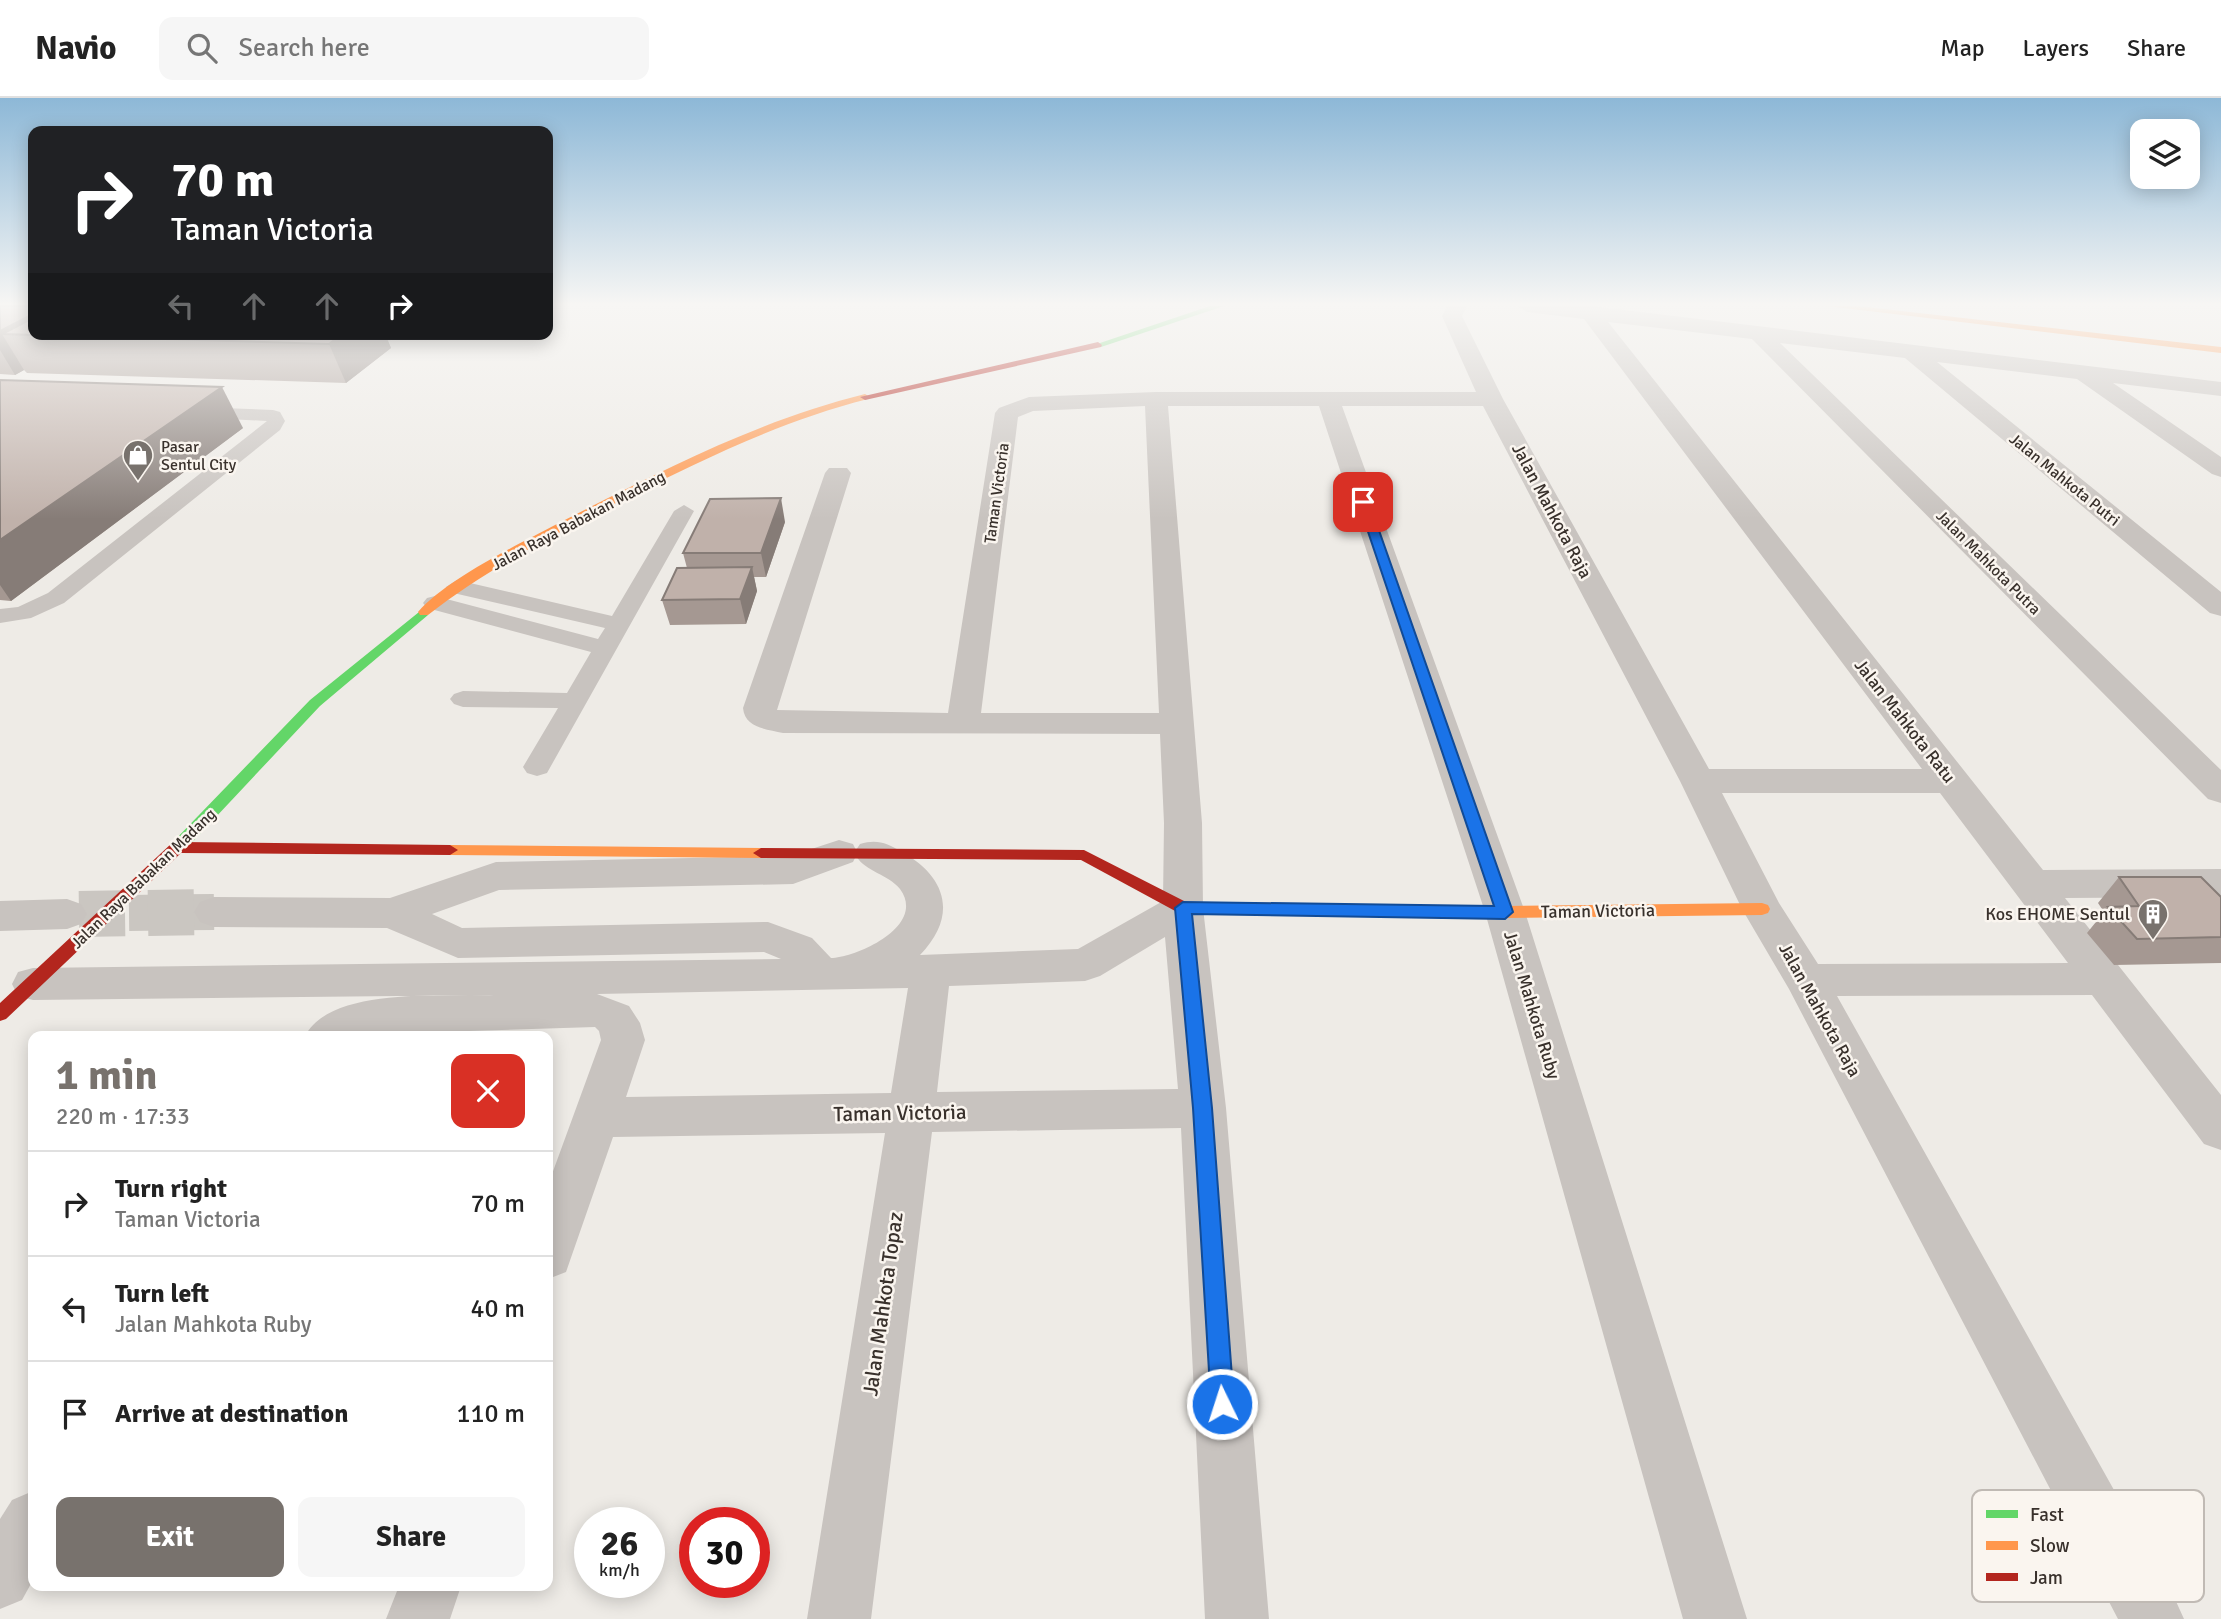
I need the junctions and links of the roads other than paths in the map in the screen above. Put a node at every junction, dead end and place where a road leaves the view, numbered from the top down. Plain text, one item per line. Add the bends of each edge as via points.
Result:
1 (959, 377) edge
2 (1481, 377) edge
3 (1639, 377) edge
4 (1802, 377) edge
5 (1942, 377) edge
6 (2090, 377) edge
7 (2132, 377) edge
8 (2221, 389) edge
9 (1156, 399) junction
10 (1328, 399) junction
11 (1491, 399) junction
12 (180, 412) edge
13 (2221, 469) edge
14 (838, 473) dead end
15 (684, 511) dead end
16 (457, 587) junction
17 (435, 603) junction
18 (2221, 607) edge
19 (0, 616) edge
20 (617, 624) junction
21 (603, 648) junction
22 (463, 699) dead end
23 (577, 701) junction
24 (963, 723) junction
25 (1177, 724) junction
26 (537, 767) dead end
27 (1951, 781) junction
28 (1698, 782) junction
29 (2221, 791) edge
30 (177, 848) junction
31 (857, 853) junction
32 (2221, 883) edge
33 (2031, 884) junction
34 (1183, 908) junction
35 (1762, 909) junction
36 (214, 912) dead end
37 (1505, 912) junction
38 (392, 913) junction
39 (67, 914) tunnel mouth
40 (0, 916) edge
41 (839, 973) junction
42 (2104, 979) junction
43 (1806, 980) junction
44 (33, 984) junction
45 (929, 989) dead end
46 (0, 1014) edge
47 (335, 1031) edge
48 (1203, 1108) junction
49 (909, 1112) junction
50 (597, 1117) junction
51 (2221, 1130) edge
52 (553, 1241) edge
53 (2082, 1490) edge
54 (28, 1530) edge
55 (0, 1578) edge
56 (428, 1591) edge
57 (2143, 1602) edge
58 (418, 1619) edge
59 (839, 1619) edge
60 (1237, 1619) edge
61 (1715, 1619) edge
62 (2152, 1619) edge

1 - 16 main road, Jalan Raya Babakan Madang via 830,405 724,445 602,503
2 - 11 street
3 - 27 street, Jalan Mahkota Ratu
4 - 29 street, Jalan Mahkota Putra
5 - 18 street, Jalan Mahkota Putri
6 - 13 street
7 - 8 street
9 - 10 street, Taman Victoria
9 - 24 street, Taman Victoria via 1029,404 1007,413
9 - 25 street
10 - 11 street, Taman Victoria
10 - 37 street, Jalan Mahkota Ruby
11 - 28 street, Jalan Mahkota Raja
12 - 19 lane via 262,414 276,421 56,598 23,613
14 - 24 street via 761,716 783,723
15 - 20 lane
16 - 17 main road, Jalan Raya Babakan Madang
16 - 20 lane
17 - 21 lane
17 - 30 main road, Jalan Raya Babakan Madang via 315,703
20 - 21 lane
21 - 23 lane
22 - 23 lane
23 - 26 lane
24 - 25 street
25 - 34 street
27 - 28 street
27 - 33 street, Jalan Mahkota Ratu
28 - 35 street, Jalan Mahkota Raja
30 - 31 main road
30 - 44 main road, Jalan Raya Babakan Madang
31 - 34 main road via 1084,855
31 - 38 street via 793,870 496,876
31 - 41 street via 914,880 925,911 906,945
32 - 33 street
33 - 42 street, Jalan Mahkota Ratu
34 - 37 main road, Taman Victoria
34 - 41 street via 1085,965
34 - 48 street
35 - 37 main road, Taman Victoria
35 - 43 street, Jalan Mahkota Raja
36 - 38 street
37 - 61 street, Jalan Mahkota Ruby
38 - 41 street via 458,943 768,937
39 - 40 street
41 - 44 street
42 - 43 street
42 - 51 street, Jalan Mahkota Ratu
43 - 53 street, Jalan Mahkota Raja
44 - 46 main road, Jalan Raya Babakan Madang
45 - 49 street, Jalan Mahkota Topaz
47 - 50 street via 366,1017 601,1010 615,1016 623,1040
48 - 49 street, Taman Victoria
48 - 60 street
49 - 50 street, Taman Victoria
49 - 59 street, Jalan Mahkota Topaz
50 - 52 street
54 - 55 street
56 - 58 street
57 - 62 street, Jalan Mahkota Raja

